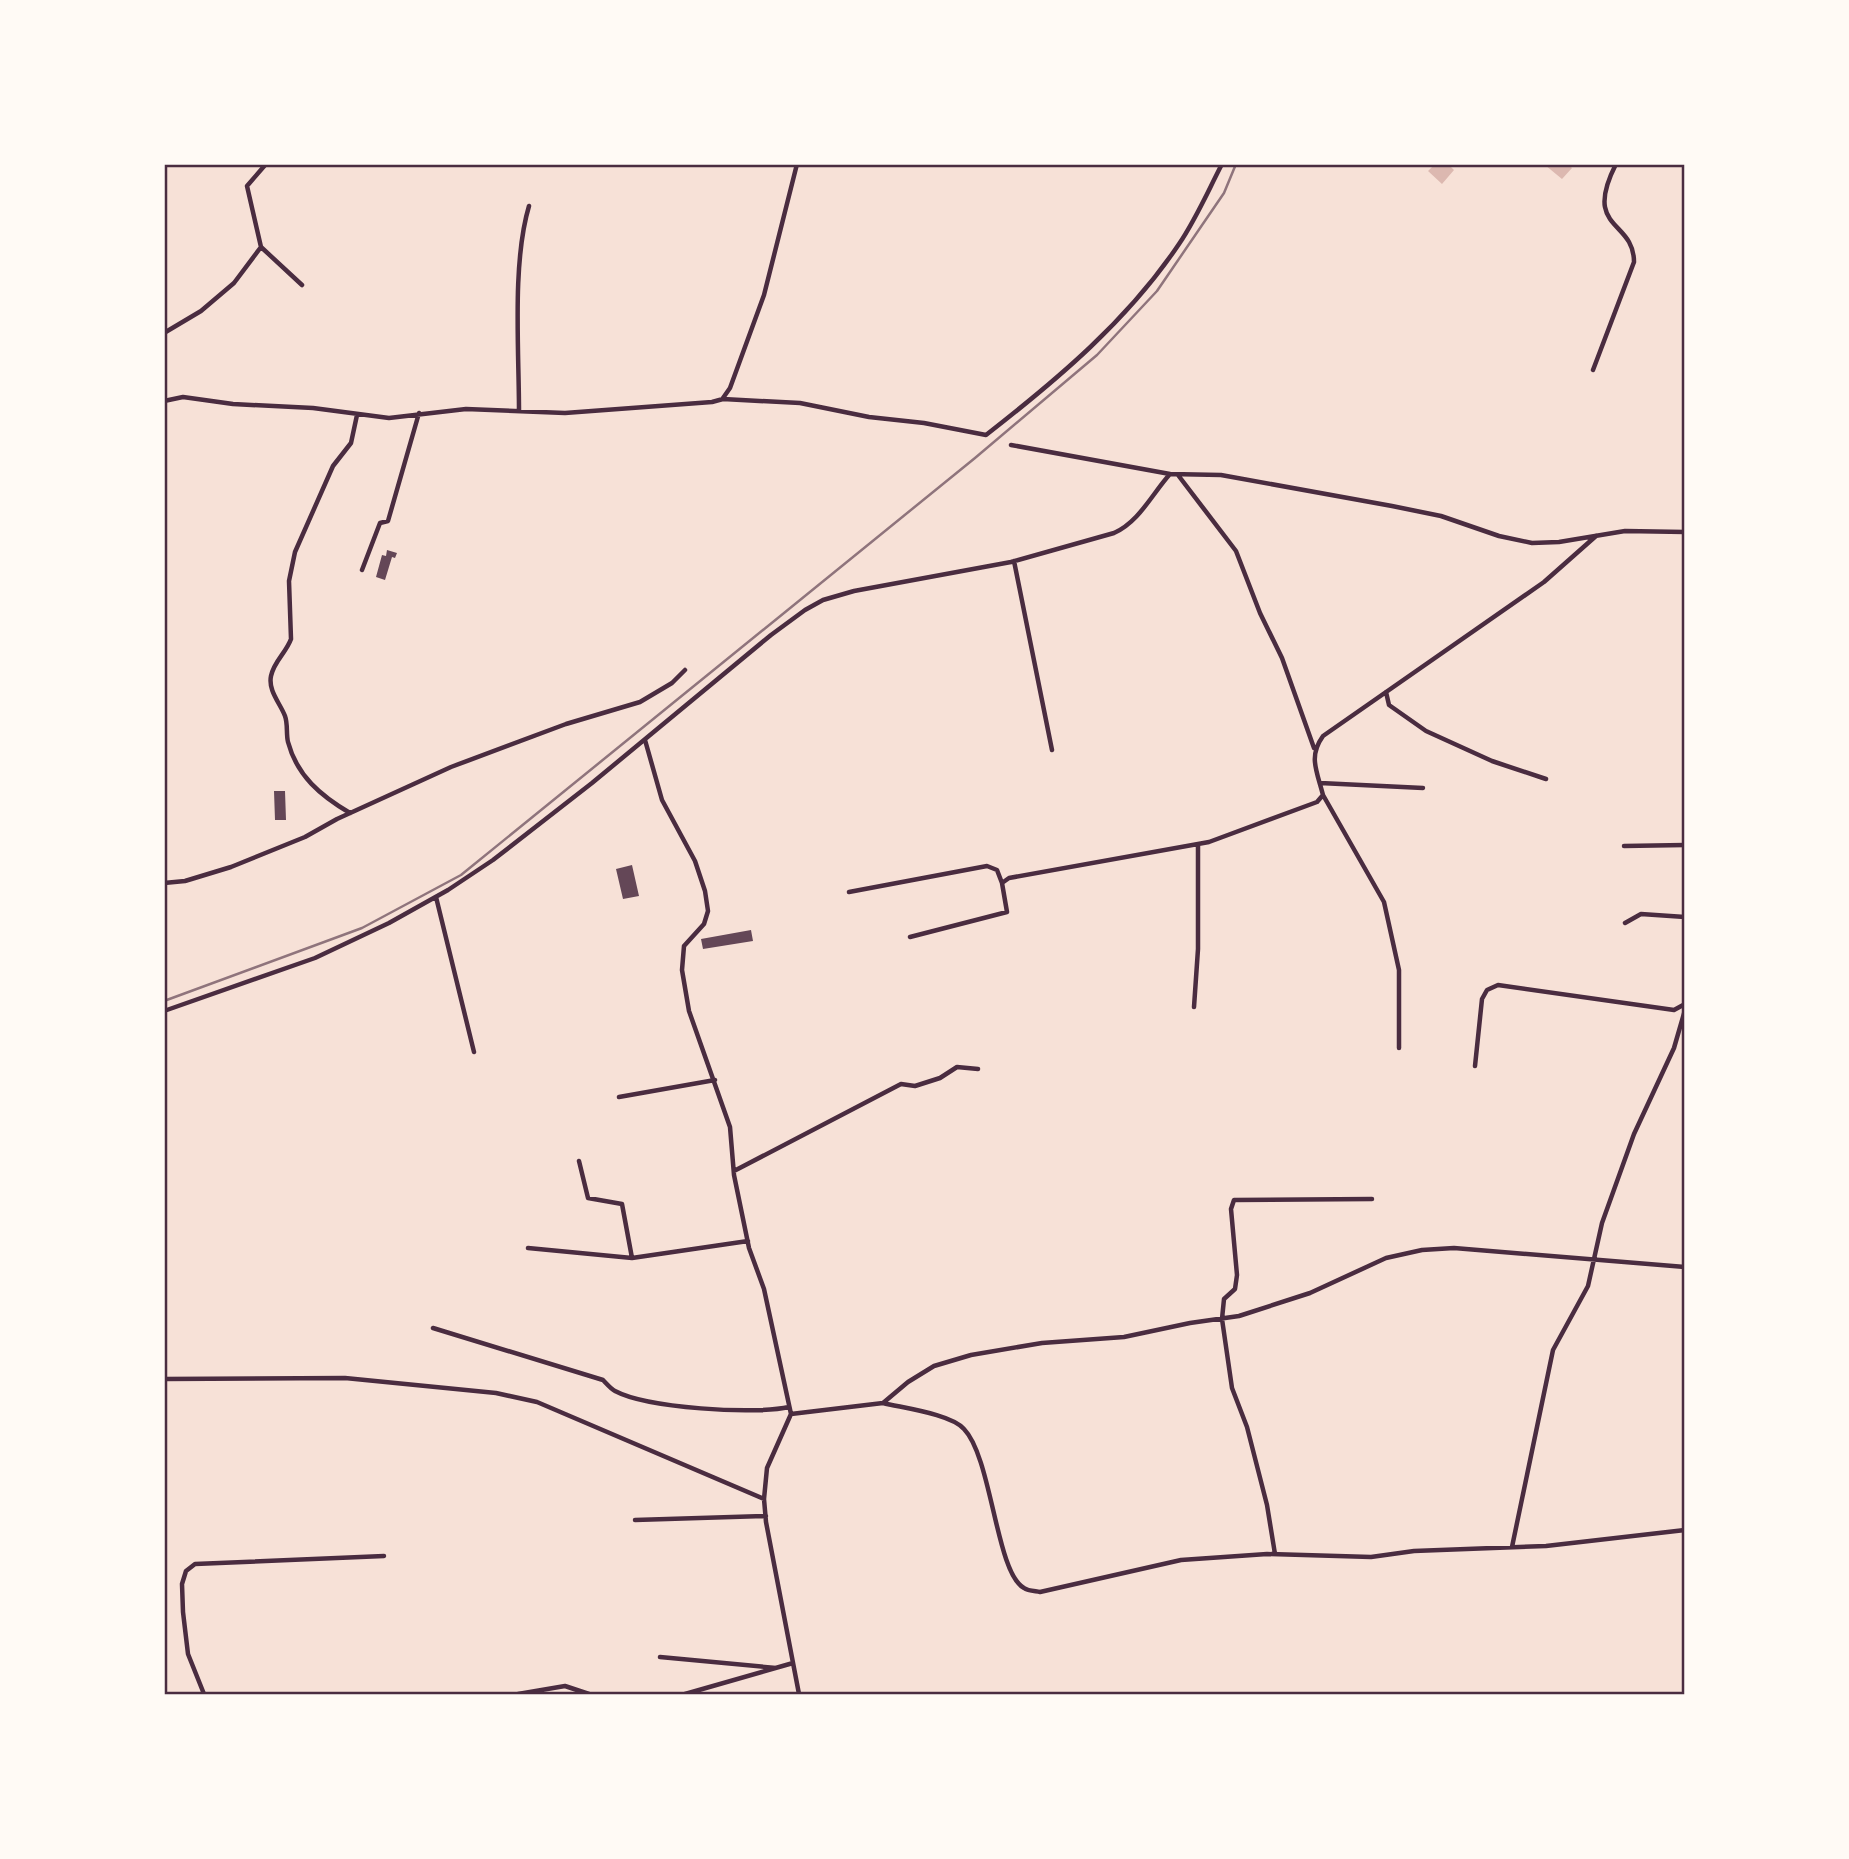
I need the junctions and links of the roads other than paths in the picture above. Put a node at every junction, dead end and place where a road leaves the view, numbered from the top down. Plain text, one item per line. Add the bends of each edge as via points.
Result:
1 (266, 164) edge
2 (797, 164) edge
3 (1222, 164) edge
4 (1616, 164) edge
5 (529, 206) dead end
6 (261, 247) junction
7 (302, 285) dead end
8 (164, 333) edge
9 (164, 342) edge
10 (164, 366) edge
11 (1593, 370) dead end
12 (723, 399) junction
13 (164, 401) edge
14 (519, 411) junction
15 (419, 414) junction
16 (357, 415) junction
17 (1011, 445) dead end
18 (1170, 474) junction
19 (1178, 474) junction
20 (1685, 532) edge
21 (1597, 536) junction
22 (1014, 561) junction
23 (362, 570) dead end
24 (685, 670) dead end
25 (1386, 692) junction
26 (645, 740) junction
27 (1314, 748) junction
28 (1052, 750) dead end
29 (1546, 779) dead end
30 (1320, 783) junction
31 (1423, 788) dead end
32 (1323, 795) junction
33 (350, 813) junction
34 (1198, 844) junction
35 (1685, 845) edge
36 (1624, 846) dead end
37 (164, 883) edge
38 (1002, 883) junction
39 (849, 892) dead end
40 (436, 897) junction
41 (1685, 916) edge
42 (1625, 923) dead end
43 (910, 937) dead end
44 (1685, 1004) edge
45 (1194, 1007) dead end
46 (1685, 1010) edge
47 (164, 1011) edge
48 (1399, 1048) dead end
49 (474, 1052) dead end
50 (1475, 1066) dead end
51 (978, 1069) dead end
52 (715, 1080) junction
53 (619, 1097) dead end
54 (579, 1161) dead end
55 (734, 1171) junction
56 (1372, 1199) dead end
57 (748, 1241) junction
58 (528, 1248) dead end
59 (632, 1258) junction
60 (1594, 1260) junction
61 (1685, 1267) edge
62 (1222, 1319) junction
63 (433, 1328) dead end
64 (164, 1379) edge
65 (883, 1403) junction
66 (789, 1407) junction
67 (791, 1414) junction
68 (764, 1499) junction
69 (766, 1516) junction
70 (635, 1520) dead end
71 (1685, 1530) edge
72 (1512, 1547) junction
73 (1275, 1554) junction
74 (384, 1556) dead end
75 (660, 1657) dead end
76 (793, 1663) junction
77 (775, 1668) junction
78 (204, 1695) edge
79 (518, 1695) edge
80 (589, 1695) edge
81 (685, 1695) edge
82 (799, 1695) edge

1 - 6 street via 247,186
2 - 12 street via 764,295
3 - 12 street via 1190,228 1121,316 1071,366 986,435 800,403
4 - 11 street via 1603,197 1606,215 1634,249 1634,262
5 - 14 street via 519,278
6 - 7 street
6 - 8 street via 234,283 201,311
9 - 10 street
12 - 14 street via 565,412
13 - 16 street via 183,397
14 - 15 street via 466,409
15 - 16 street via 389,418
15 - 23 street via 388,521 380,523
16 - 33 street via 351,443 333,466 295,552 289,581 291,639 274,664 270,680 285,715 293,761 313,786
17 - 18 street
18 - 19 street
18 - 22 street via 1126,528
19 - 21 street via 1221,475 1392,506 1532,542
19 - 27 street via 1236,551
20 - 21 street via 1625,531
21 - 25 street via 1544,582
22 - 26 street via 823,600 771,635
22 - 28 street
24 - 33 street via 640,702 499,748
25 - 27 street via 1323,736
25 - 29 street via 1389,705 1426,731
26 - 40 street via 493,860
26 - 52 street via 663,800 705,891 708,911 704,924 684,946 682,970 689,1011
27 - 30 street
30 - 31 street
30 - 32 street
32 - 34 street via 1317,802
32 - 48 street via 1384,902 1399,970
33 - 37 street via 231,867
34 - 38 street via 1009,878
34 - 45 street
35 - 36 street
38 - 39 street via 997,870 987,866
38 - 43 street via 1007,912
40 - 47 street via 315,958
40 - 49 street
41 - 42 street via 1641,914
44 - 50 street via 1674,1010 1498,985 1486,990 1482,999
46 - 60 street via 1674,1048 1634,1134 1602,1223
51 - 55 street via 957,1067 915,1086 901,1084
52 - 53 street
52 - 55 street via 730,1126
54 - 59 street via 589,1198 622,1204
55 - 57 street
56 - 62 street via 1234,1200 1237,1275 1235,1289 1224,1299
57 - 59 street
57 - 66 street via 764,1289
58 - 59 street
60 - 61 street
60 - 62 street via 1454,1248 1422,1250 1386,1258 1275,1306
60 - 72 street via 1588,1286 1553,1350
62 - 65 street via 1124,1337 1042,1343 971,1355 933,1366
62 - 73 street via 1232,1388 1247,1427
63 - 66 street via 603,1380 615,1391 653,1402 770,1411
64 - 68 street via 345,1378 496,1392 537,1402
65 - 67 street
65 - 73 street via 963,1427 983,1472 1012,1574 1023,1588 1040,1592 1181,1560
66 - 67 street
67 - 68 street via 767,1468
68 - 69 street
69 - 70 street
69 - 76 street
71 - 72 street
72 - 73 street via 1371,1557
74 - 78 street via 195,1564 186,1571 182,1584 183,1612 188,1654
75 - 77 street
76 - 77 street
76 - 82 street
77 - 81 street
79 - 80 street via 565,1686

